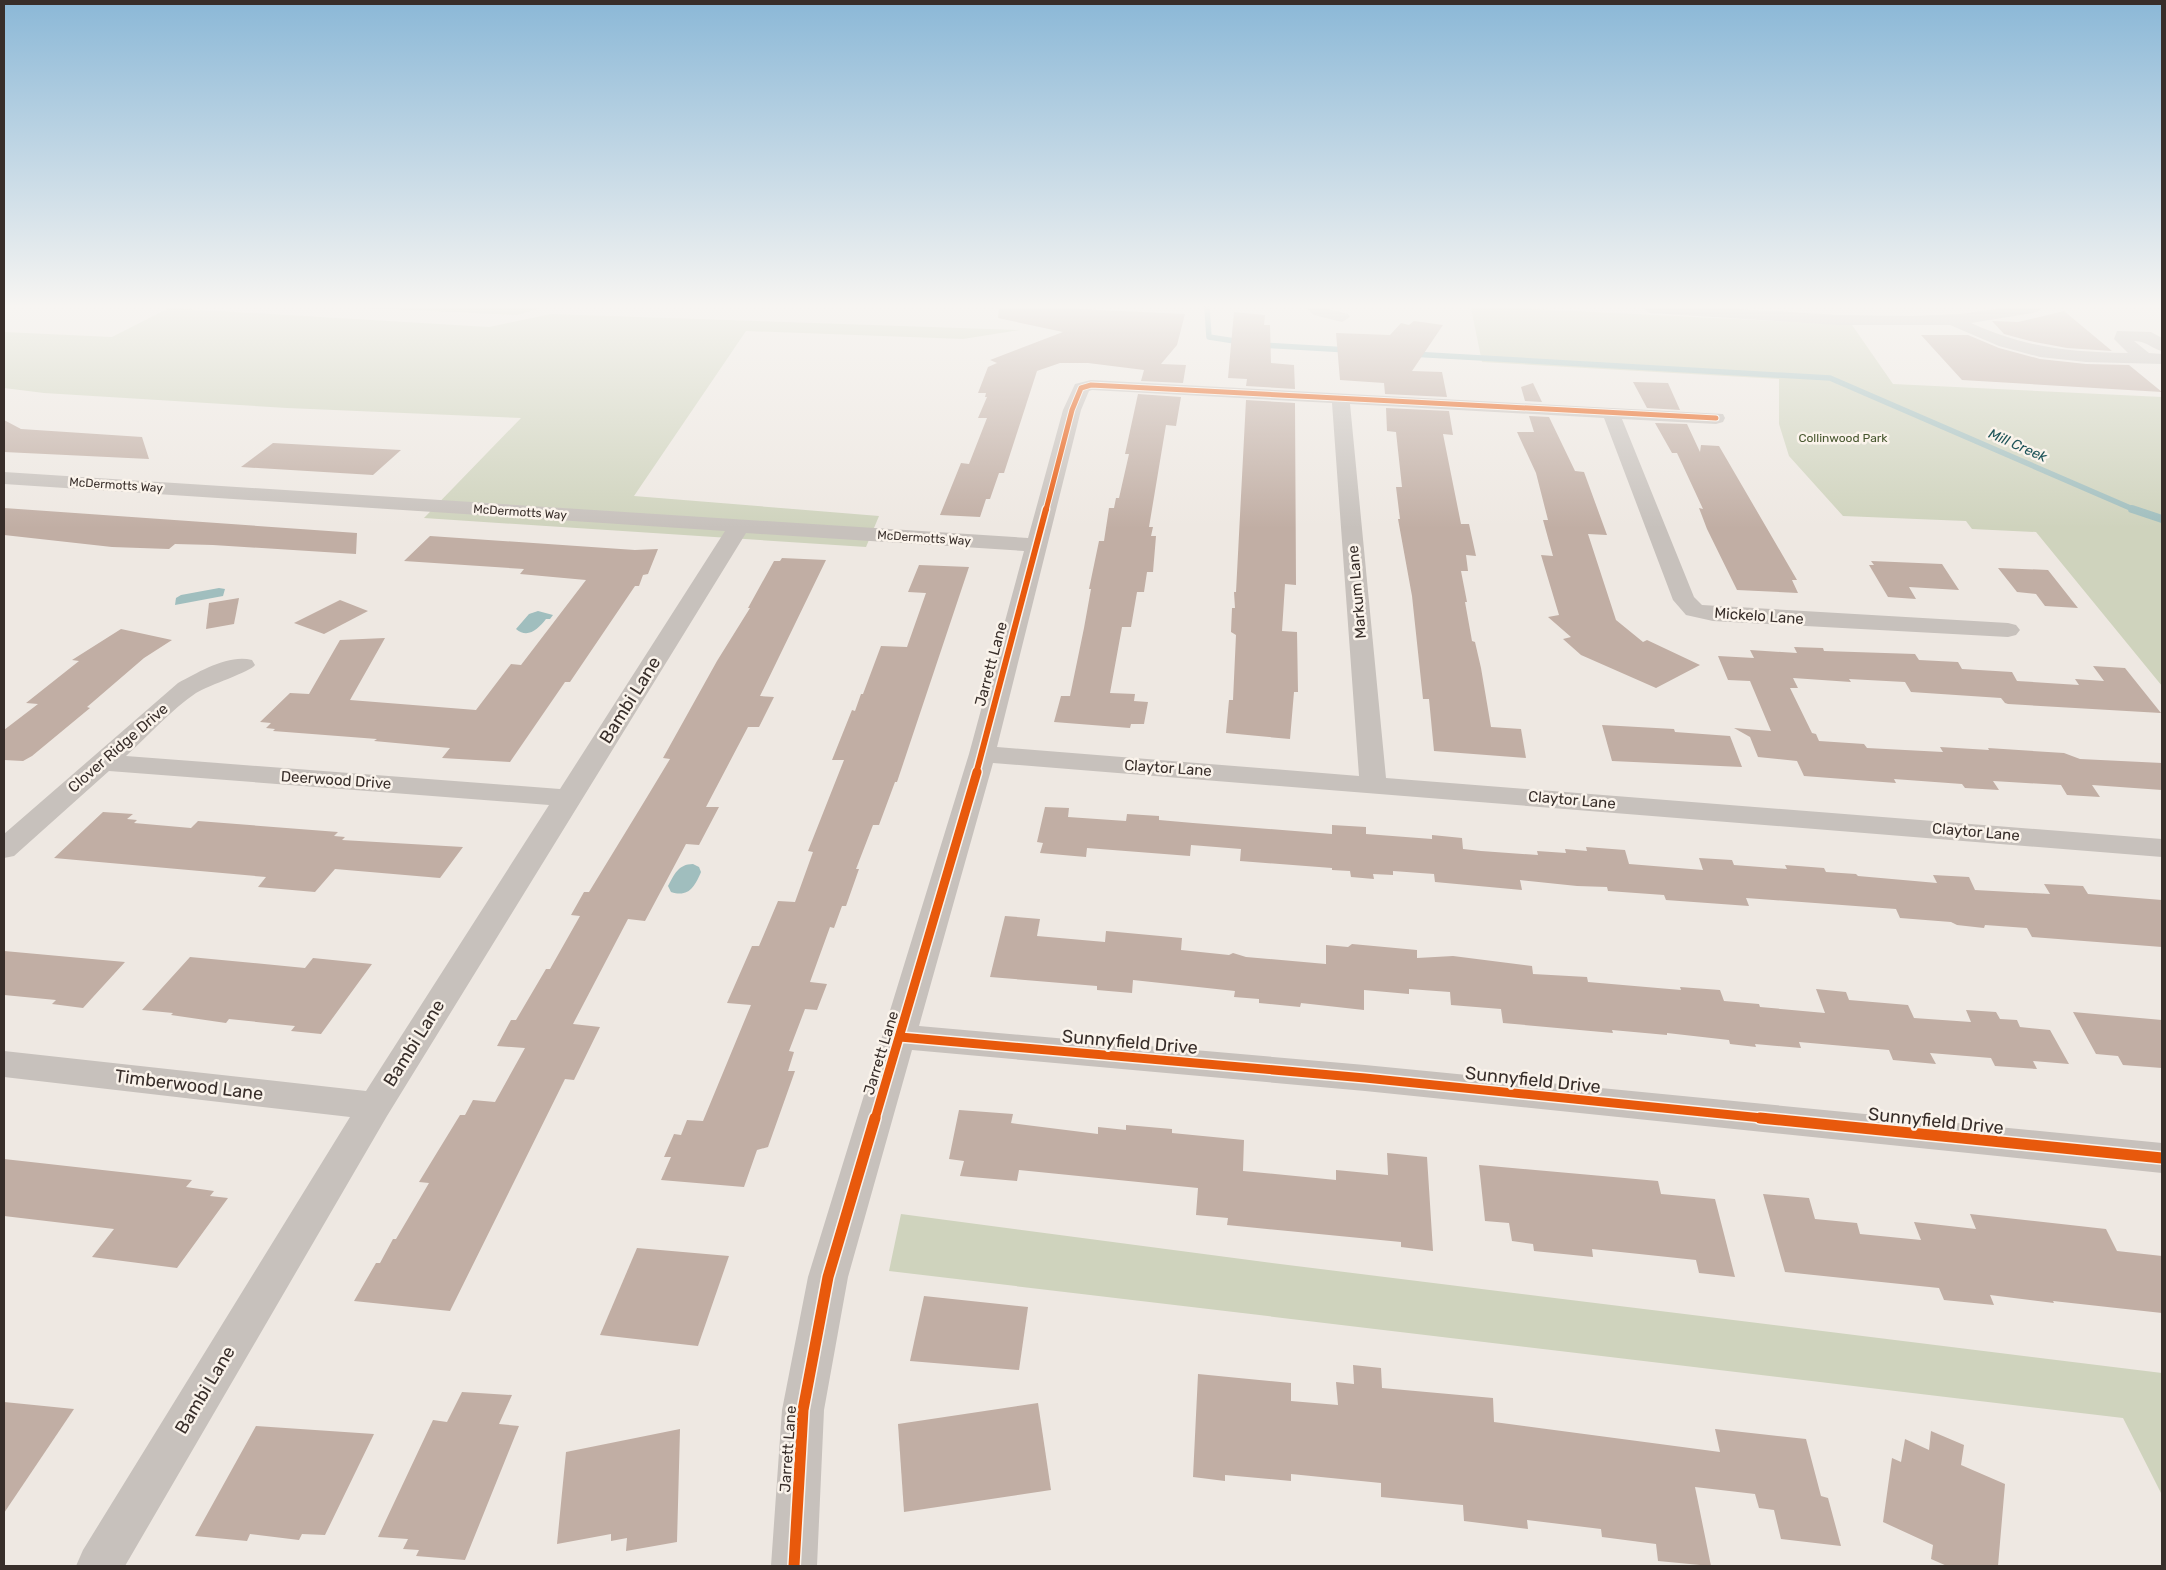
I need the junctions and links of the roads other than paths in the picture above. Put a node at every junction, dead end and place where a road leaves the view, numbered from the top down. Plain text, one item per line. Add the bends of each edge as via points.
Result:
1 (1341, 400) junction
2 (1612, 413) junction
3 (1716, 418) dead end
4 (4, 478) edge
5 (739, 526) junction
6 (1036, 545) junction
7 (2008, 630) dead end
8 (243, 665) dead end
9 (982, 754) junction
10 (103, 762) junction
11 (1373, 784) junction
12 (568, 798) junction
13 (2162, 848) edge
14 (4, 849) edge
15 (900, 1037) junction
16 (4, 1064) edge
17 (375, 1106) junction
18 (2162, 1158) edge
19 (99, 1566) edge
20 (794, 1566) edge

1 - 2 street, Jarrett Lane
1 - 6 street, Jarrett Lane via 1092,386 1081,388 1072,410
1 - 11 street, Markum Lane
2 - 3 street, Jarrett Lane
2 - 7 street, Mickelo Lane via 1684,600 1694,610 1713,614
4 - 5 street, McDermotts Way
5 - 6 street, McDermotts Way
5 - 12 street, Bambi Lane
6 - 9 street, Jarrett Lane
8 - 10 street, Clover Ridge Drive via 216,673 187,688
9 - 11 street, Claytor Lane
9 - 15 street, Jarrett Lane
10 - 12 street, Deerwood Drive
10 - 14 street, Clover Ridge Drive
11 - 13 street, Claytor Lane
12 - 17 street, Bambi Lane
15 - 18 street, Sunnyfield Drive via 1364,1078
15 - 20 street, Jarrett Lane via 828,1277 803,1410
16 - 17 street, Timberwood Lane
17 - 19 street, Bambi Lane

